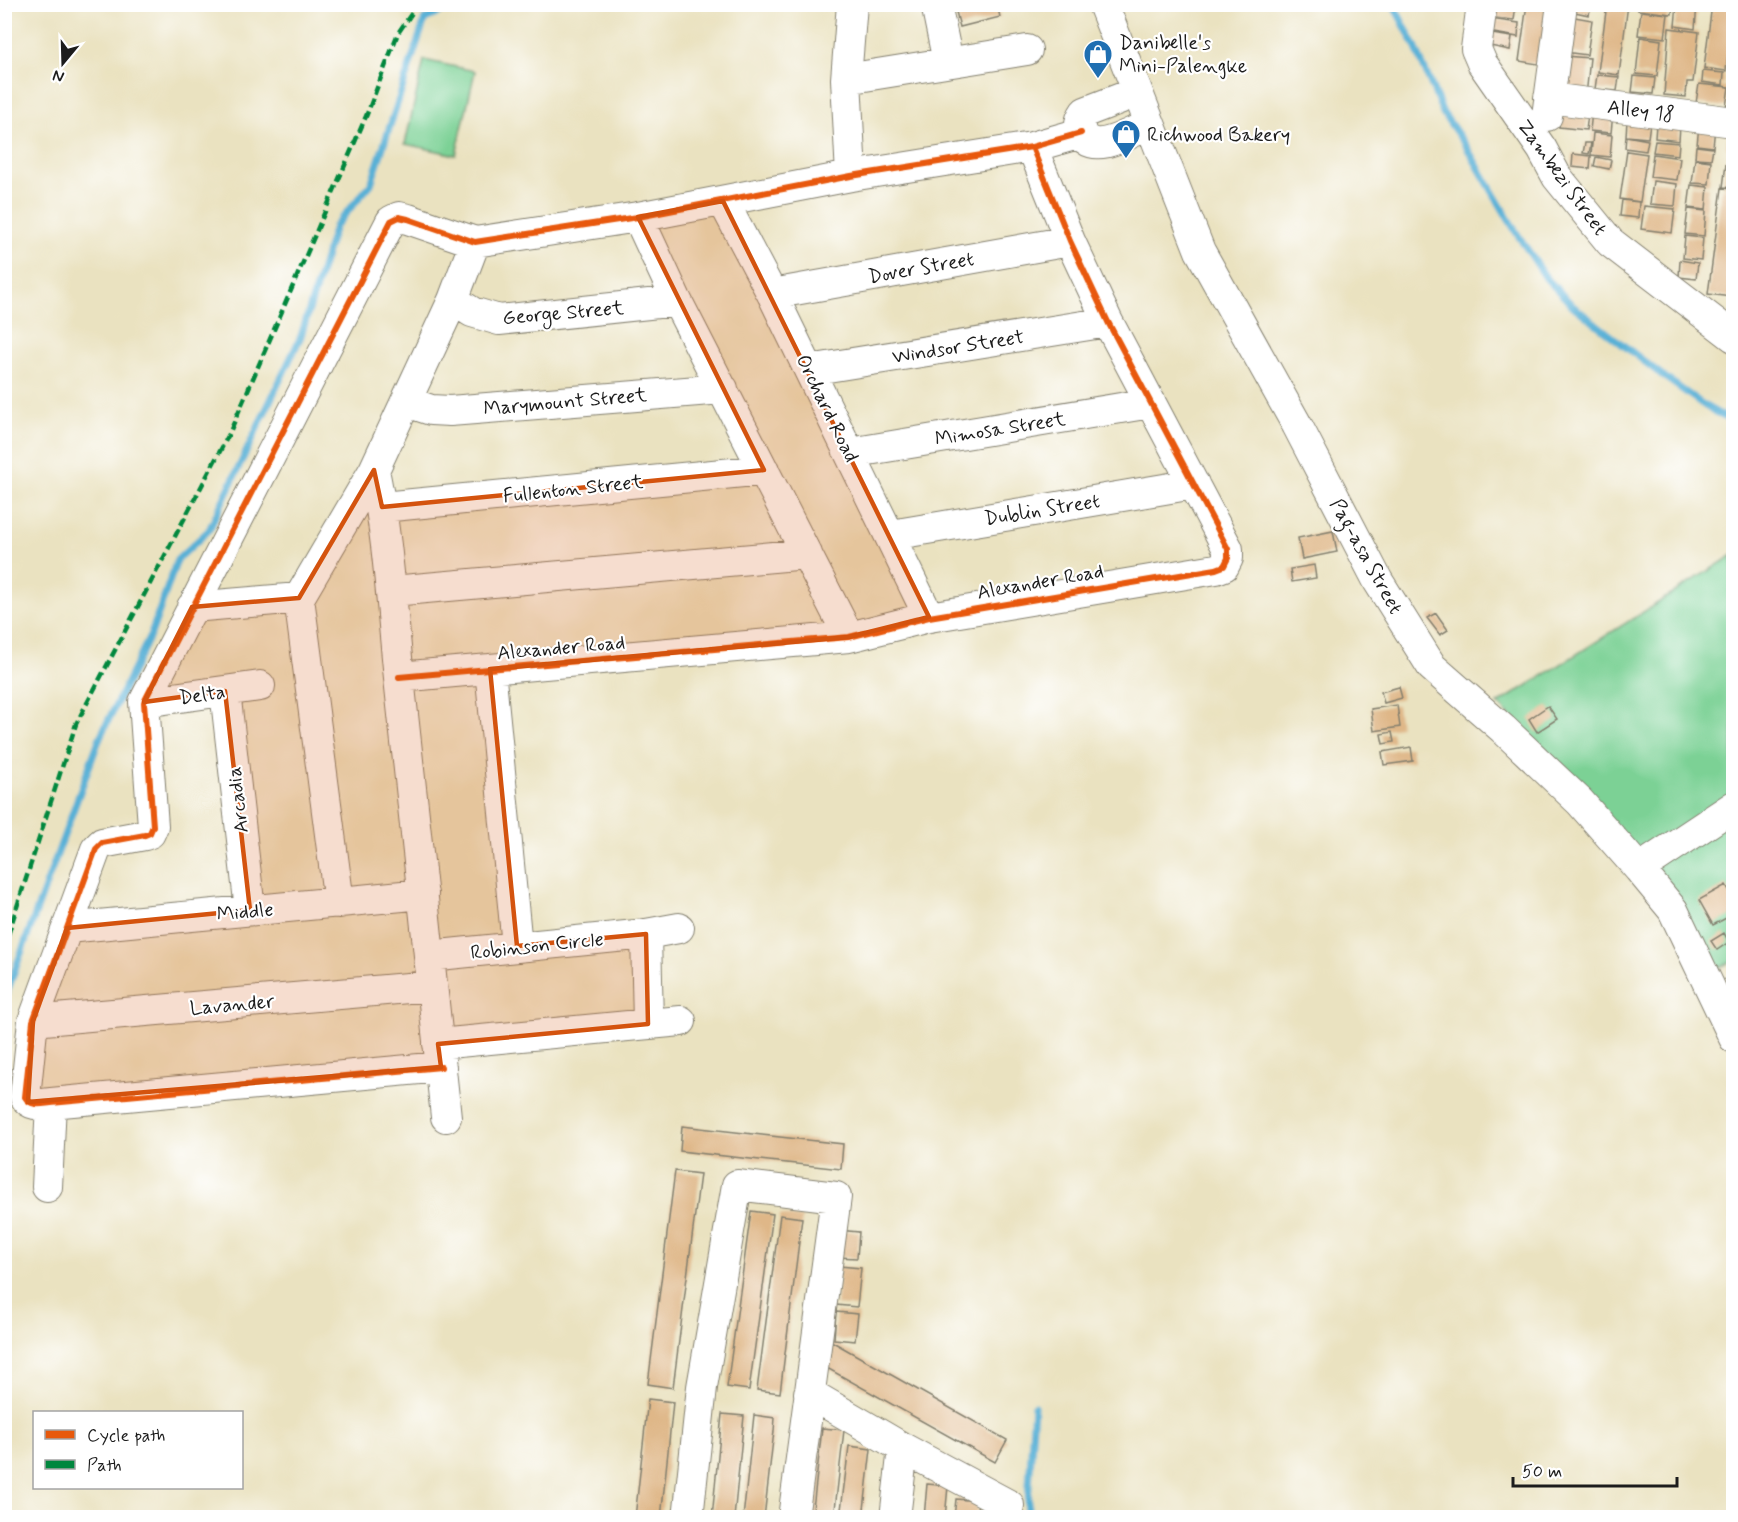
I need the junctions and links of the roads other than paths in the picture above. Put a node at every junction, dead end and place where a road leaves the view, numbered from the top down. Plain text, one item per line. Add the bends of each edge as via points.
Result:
1 (852, 4) edge
2 (936, 4) edge
3 (1103, 4) edge
4 (1482, 4) edge
5 (1562, 4) edge
6 (1027, 50) dead end
7 (948, 62) junction
8 (846, 79) junction
9 (1137, 92) junction
10 (1550, 98) junction
11 (1734, 122) edge
12 (1150, 124) junction
13 (1081, 133) junction
14 (1032, 147) junction
15 (1542, 149) junction
16 (851, 176) junction
17 (723, 201) junction
18 (638, 217) junction
19 (1070, 241) junction
20 (475, 242) junction
21 (772, 294) junction
22 (453, 300) junction
23 (677, 301) junction
24 (1108, 322) junction
25 (1734, 337) edge
26 (809, 370) junction
27 (723, 389) junction
28 (407, 402) junction
29 (1151, 403) junction
30 (850, 453) junction
31 (374, 470) junction
32 (764, 470) junction
33 (1194, 484) junction
34 (382, 507) junction
35 (891, 535) junction
36 (807, 554) junction
37 (392, 591) junction
38 (299, 598) junction
39 (192, 607) junction
40 (929, 617) junction
41 (849, 637) junction
42 (490, 669) junction
43 (399, 677) junction
44 (260, 686) dead end
45 (225, 691) junction
46 (144, 702) junction
47 (1734, 806) edge
48 (1639, 869) junction
49 (423, 894) junction
50 (339, 903) junction
51 (250, 910) junction
52 (67, 928) junction
53 (679, 928) dead end
54 (646, 934) junction
55 (517, 946) junction
56 (429, 956) junction
57 (431, 986) junction
58 (681, 1021) dead end
59 (33, 1022) junction
60 (648, 1024) junction
61 (1734, 1038) edge
62 (439, 1055) junction
63 (51, 1103) junction
64 (446, 1117) dead end
65 (47, 1187) dead end
66 (809, 1393) junction
67 (903, 1449) junction
68 (688, 1518) edge
69 (793, 1518) edge
70 (895, 1518) edge
71 (1007, 1518) edge

1 - 8 street
2 - 7 street
3 - 9 street, Pag-asa Street
4 - 15 street, Zambezi Street via 1476,49
5 - 10 street
6 - 7 street
7 - 8 street
8 - 16 street
9 - 12 street, Pag-asa Street
9 - 13 street via 1085,111 1079,124
10 - 11 street, Alley 18
10 - 15 street
12 - 13 street via 1099,145 1087,141
12 - 48 street, Pag-asa Street via 1200,251 1297,425 1377,581 1432,667 1580,802
13 - 14 street
14 - 16 street
14 - 19 street, Alexander Road
15 - 25 street, Zambezi Street via 1557,177 1610,242
16 - 17 street
17 - 18 street
17 - 21 street, Orchard Road
18 - 20 street
18 - 23 street
19 - 21 street, Dover Street
19 - 24 street, Alexander Road
20 - 22 street
20 - 39 street via 408,219 399,217 391,221
21 - 26 street, Orchard Road
22 - 23 street, George Street via 472,312 500,320
22 - 28 street
23 - 27 street
24 - 26 street, Windsor Street
24 - 29 street, Alexander Road
26 - 30 street, Orchard Road
27 - 28 street, Marymount Street via 450,411
27 - 32 street
28 - 31 street
29 - 30 street, Mimosa Street
29 - 33 street, Alexander Road
30 - 35 street, Orchard Road
31 - 34 street
31 - 38 street
32 - 34 street, Fullenton Street
32 - 36 street
33 - 35 street, Dublin Street
33 - 40 street, Alexander Road via 1228,549 1227,562 1220,568
34 - 37 street
35 - 40 street, Orchard Road
36 - 37 street
36 - 41 street
37 - 43 street
38 - 39 street
38 - 50 street
39 - 46 street
40 - 41 street, Alexander Road
41 - 42 street, Alexander Road
42 - 43 street, Alexander Road
42 - 55 street
43 - 49 street
44 - 45 street, Delta
45 - 46 street, Delta
45 - 51 street, Arcadia
46 - 52 street via 153,826 145,835 102,843 96,849
47 - 48 street
48 - 61 street, Pag-asa Street via 1672,910
49 - 50 street, Middle
49 - 56 street
50 - 51 street, Middle
51 - 52 street, Middle
52 - 59 street
53 - 54 street, Robinson Circle
54 - 55 street, Robinson Circle
54 - 60 street
55 - 56 street, Robinson Circle
56 - 57 street
57 - 59 street, Lavander
57 - 62 street
58 - 60 street
59 - 63 street via 25,1097 34,1104
60 - 62 street
62 - 63 street
62 - 64 street
63 - 65 street
66 - 67 street
66 - 68 street via 836,1197 737,1185 702,1387
66 - 69 street
67 - 70 street
67 - 71 street via 1009,1505

